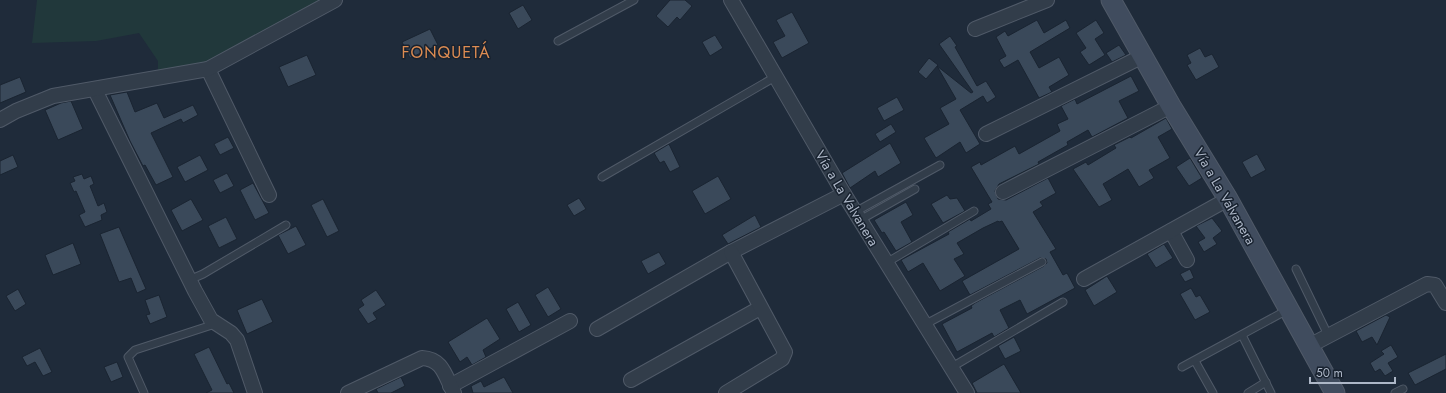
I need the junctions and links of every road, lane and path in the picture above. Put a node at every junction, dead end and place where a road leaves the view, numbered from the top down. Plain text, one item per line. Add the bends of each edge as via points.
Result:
1 (335, 0) edge
2 (634, 0) edge
3 (731, 0) edge
4 (1047, 0) edge
5 (1111, 0) edge
6 (975, 29) dead end
7 (558, 41) dead end
8 (1143, 56) junction
9 (208, 69) junction
10 (775, 77) junction
11 (95, 90) junction
12 (1171, 106) junction
13 (0, 120) edge
14 (986, 134) dead end
15 (940, 164) dead end
16 (602, 177) dead end
17 (914, 189) dead end
18 (1003, 192) dead end
19 (844, 194) junction
20 (269, 195) dead end
21 (1228, 200) junction
22 (974, 210) dead end
23 (858, 216) junction
24 (286, 225) dead end
25 (1171, 231) junction
26 (731, 252) junction
27 (1188, 260) dead end
28 (1042, 262) dead end
29 (886, 263) junction
30 (1296, 269) dead end
31 (1084, 279) dead end
32 (190, 280) junction
33 (1063, 302) dead end
34 (1446, 303) edge
35 (760, 308) junction
36 (1289, 309) junction
37 (570, 321) dead end
38 (215, 324) junction
39 (924, 326) junction
40 (597, 329) dead end
41 (1242, 335) junction
42 (1328, 335) junction
43 (1309, 346) junction
44 (1195, 361) junction
45 (952, 367) junction
46 (1182, 367) dead end
47 (631, 380) dead end
48 (1266, 382) junction
49 (452, 389) edge
50 (1403, 389) dead end
51 (144, 393) edge
52 (255, 393) edge
53 (348, 393) edge
54 (726, 393) edge
55 (967, 393) edge
56 (1213, 393) edge
57 (1248, 393) edge
58 (1271, 393) edge
59 (1335, 393) edge
60 (1395, 393) edge

1 - 9 street
2 - 7 lane
3 - 10 street, Vía a La Valvanera
4 - 6 street
5 - 8 street, Vía a La Valvanera
8 - 12 street, Vía a La Valvanera
8 - 14 street
9 - 11 street
9 - 20 street
10 - 16 lane
10 - 19 street, Vía a La Valvanera
11 - 13 street via 52,96
11 - 32 street
12 - 18 street
12 - 21 street, Vía a La Valvanera
15 - 23 lane
17 - 23 lane
19 - 23 street, Vía a La Valvanera
19 - 26 street
21 - 25 street
21 - 36 street, Vía a La Valvanera
22 - 29 lane
23 - 29 street, Vía a La Valvanera
24 - 32 lane
25 - 27 street
25 - 31 street
26 - 35 street
26 - 40 street
28 - 39 lane
29 - 39 street, Vía a La Valvanera
30 - 42 lane
32 - 38 street
33 - 45 lane
34 - 42 street via 1434,285 1427,284
35 - 47 street
35 - 54 street via 785,352 782,359
36 - 41 lane
36 - 43 street, Vía a La Valvanera
37 - 49 street
38 - 51 lane via 135,350 128,357
38 - 52 street via 231,333 237,340
39 - 45 street, Vía a La Valvanera
41 - 44 lane
41 - 48 lane
42 - 43 street
43 - 59 street, Vía a La Valvanera
44 - 46 lane
44 - 56 lane
45 - 55 street, Vía a La Valvanera
48 - 57 lane
48 - 58 lane
49 - 53 street via 442,368 432,358 422,358
50 - 60 lane

